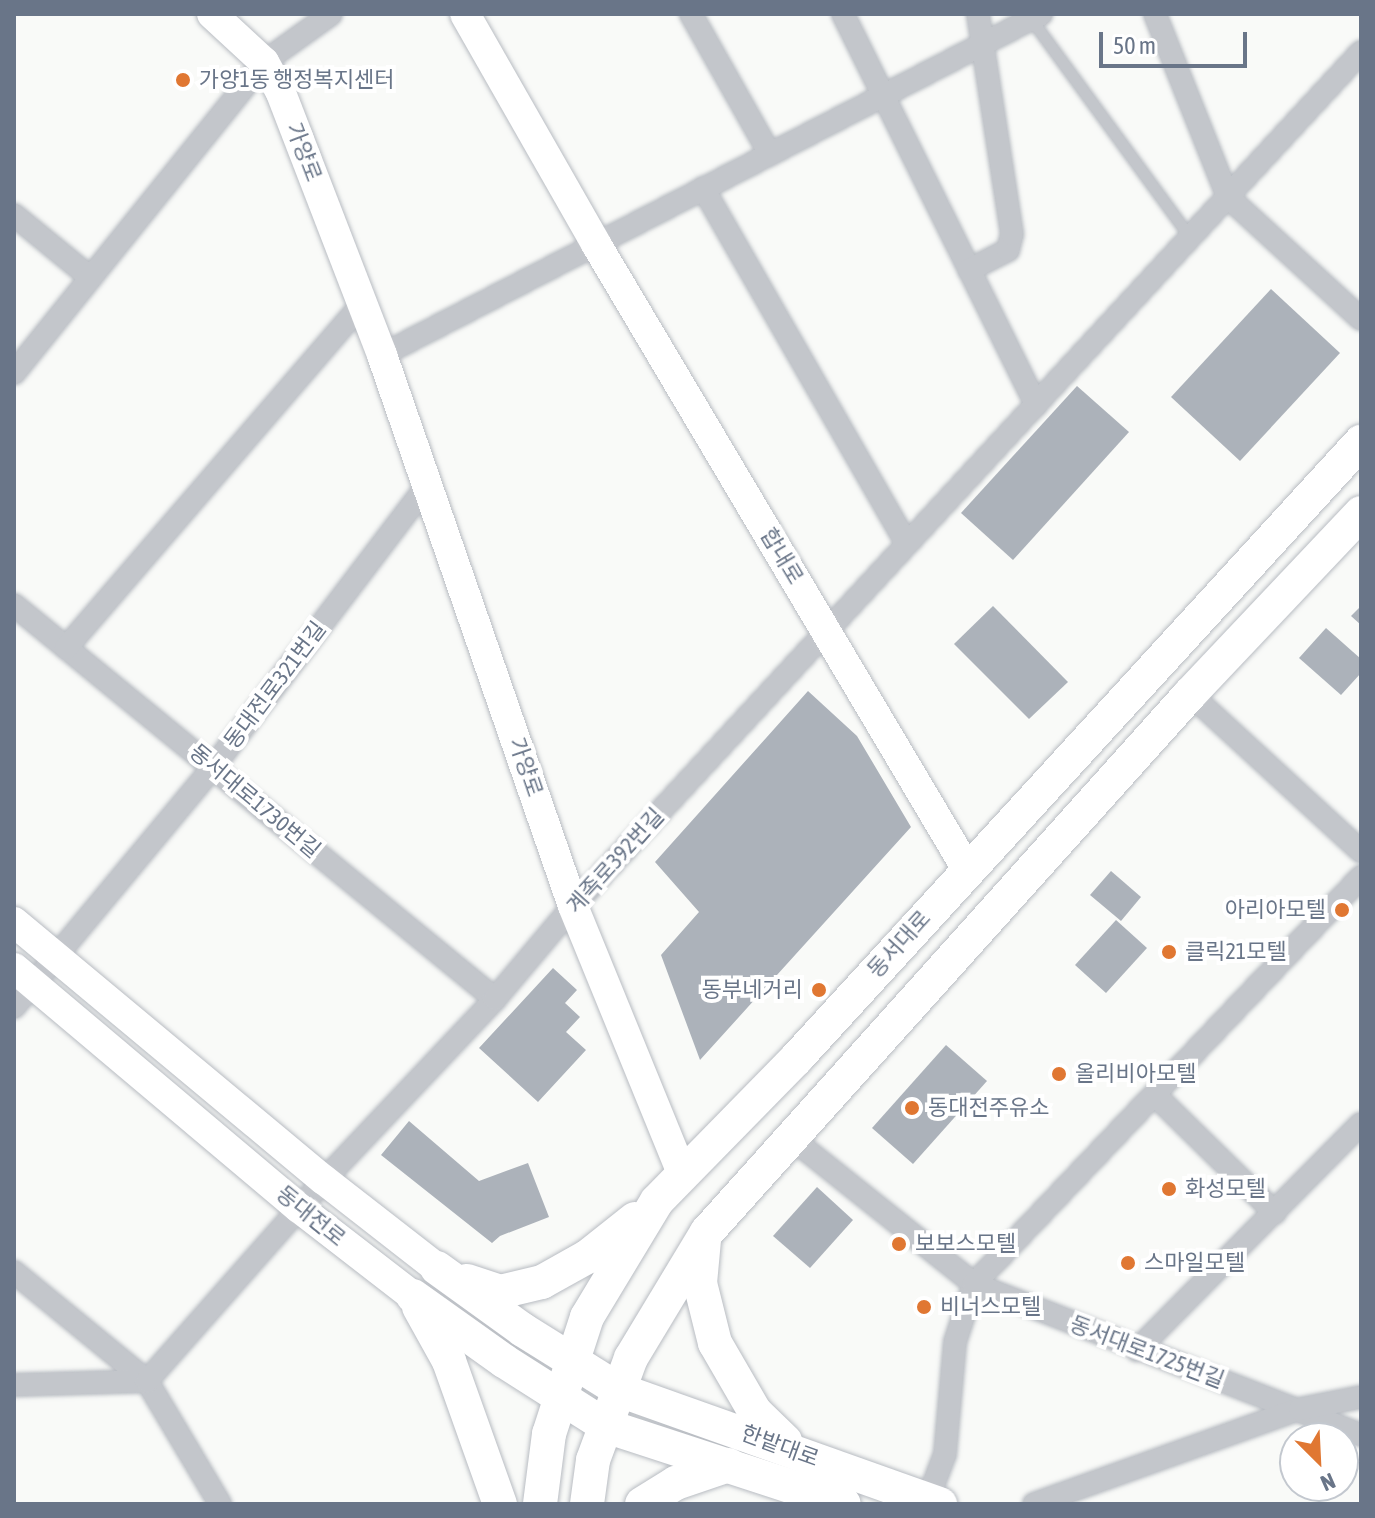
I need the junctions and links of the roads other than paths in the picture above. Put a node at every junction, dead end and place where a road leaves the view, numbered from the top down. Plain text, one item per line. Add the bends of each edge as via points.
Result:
1 (212, 14) edge
2 (331, 14) edge
3 (465, 14) edge
4 (691, 14) edge
5 (843, 14) edge
6 (978, 14) edge
7 (1155, 14) edge
8 (1036, 17) edge
9 (982, 45) junction
10 (1361, 52) edge
11 (264, 62) junction
12 (883, 96) junction
13 (770, 154) junction
14 (703, 188) junction
15 (1228, 197) junction
16 (14, 215) edge
17 (1190, 237) junction
18 (596, 244) junction
19 (969, 270) junction
20 (91, 278) junction
21 (363, 303) junction
22 (1361, 319) edge
23 (382, 355) junction
24 (14, 373) edge
25 (1036, 405) junction
26 (1358, 452) edge
27 (428, 484) junction
28 (1361, 513) edge
29 (1361, 541) edge
30 (907, 544) junction
31 (1307, 568) junction
32 (14, 605) edge
33 (827, 631) junction
34 (66, 648) junction
35 (1190, 694) junction
36 (214, 766) junction
37 (1361, 851) edge
38 (967, 869) junction
39 (1361, 877) edge
40 (573, 906) junction
41 (14, 922) edge
42 (54, 955) junction
43 (23, 976) edge
44 (495, 999) junction
45 (14, 1007) edge
46 (1155, 1095) junction
47 (1361, 1124) edge
48 (790, 1137) junction
49 (683, 1175) junction
50 (324, 1180) junction
51 (657, 1201) junction
52 (299, 1208) junction
53 (1275, 1213) junction
54 (707, 1232) junction
55 (437, 1268) junction
56 (14, 1272) edge
57 (974, 1284) junction
58 (413, 1296) junction
59 (1137, 1350) junction
60 (572, 1360) junction
61 (147, 1381) junction
62 (14, 1385) edge
63 (619, 1390) junction
64 (560, 1397) junction
65 (1361, 1397) edge
66 (1300, 1409) junction
67 (606, 1426) junction
68 (1361, 1435) edge
69 (801, 1453) junction
70 (729, 1465) junction
71 (830, 1501) edge
72 (934, 1502) edge
73 (220, 1504) edge
74 (500, 1504) edge
75 (540, 1504) edge
76 (587, 1504) edge
77 (642, 1504) edge
78 (1034, 1504) edge

1 - 11 street, 가양로
2 - 11 street
3 - 18 street, 합내로
4 - 13 street
5 - 12 street
6 - 9 street
7 - 15 street
8 - 9 street
8 - 17 lane
9 - 12 street
9 - 19 street via 1012,234 1008,250
10 - 15 street, 계족로392번길
11 - 20 street
11 - 21 street, 가양로
12 - 13 street
12 - 19 street
13 - 14 street
14 - 18 street
14 - 30 street
15 - 17 street, 계족로392번길
15 - 22 street
16 - 20 street
17 - 25 street, 계족로392번길
18 - 23 street
18 - 33 street, 합내로
19 - 25 street
20 - 24 street
21 - 23 street, 가양로
21 - 34 street
23 - 27 street, 가양로
25 - 30 street, 계족로392번길
26 - 38 main road, 동서대로
27 - 36 street, 동대전로321번길
27 - 40 street, 가양로
28 - 31 main road
29 - 31 main road
30 - 33 street, 계족로392번길
31 - 35 main road
32 - 34 street, 동서대로1730번길
33 - 38 street, 합내로
33 - 40 street, 계족로392번길
34 - 36 street, 동서대로1730번길
35 - 37 street
35 - 48 main road
36 - 42 street, 동대전로321번길
36 - 44 street, 동서대로1730번길
38 - 49 main road, 동서대로
39 - 46 street
40 - 44 street, 계족로392번길
40 - 49 street, 가양로
41 - 42 street, 동대전로
42 - 43 street
42 - 50 street, 동대전로
43 - 45 street
43 - 52 street, 동대전로
44 - 50 street, 계족로392번길
46 - 53 street
46 - 57 street
47 - 53 street
48 - 54 main road
48 - 57 street, 동서대로1725번길
49 - 51 main road, 동서대로
50 - 52 street, 계족로392번길
50 - 55 street, 동대전로
51 - 55 main road via 564,1272 521,1290 489,1289
51 - 60 main road, 동서대로 via 595,1302
52 - 58 street, 동대전로
52 - 61 street, 계족로392번길
53 - 59 street
54 - 63 main road via 638,1342
54 - 69 main road via 700,1283 715,1343 755,1412
55 - 60 main road, 동대전로
56 - 61 street
57 - 59 street, 동서대로1725번길
57 - 72 street via 955,1342 945,1454
58 - 64 main road, 동대전로
58 - 74 main road via 449,1361
59 - 66 street, 동서대로1725번길
60 - 63 main road, 동대전로
60 - 64 main road, 동서대로
61 - 62 street
61 - 73 street
63 - 67 main road
63 - 69 main road, 한밭대로
64 - 67 main road, 동대전로
64 - 75 main road, 동서대로 via 544,1454
65 - 66 street
66 - 68 street, 동서대로1725번길
66 - 78 street
67 - 70 main road, 한밭대로
67 - 76 main road via 593,1460
69 - 72 main road, 한밭대로
70 - 71 main road, 한밭대로
70 - 77 main road via 676,1483

